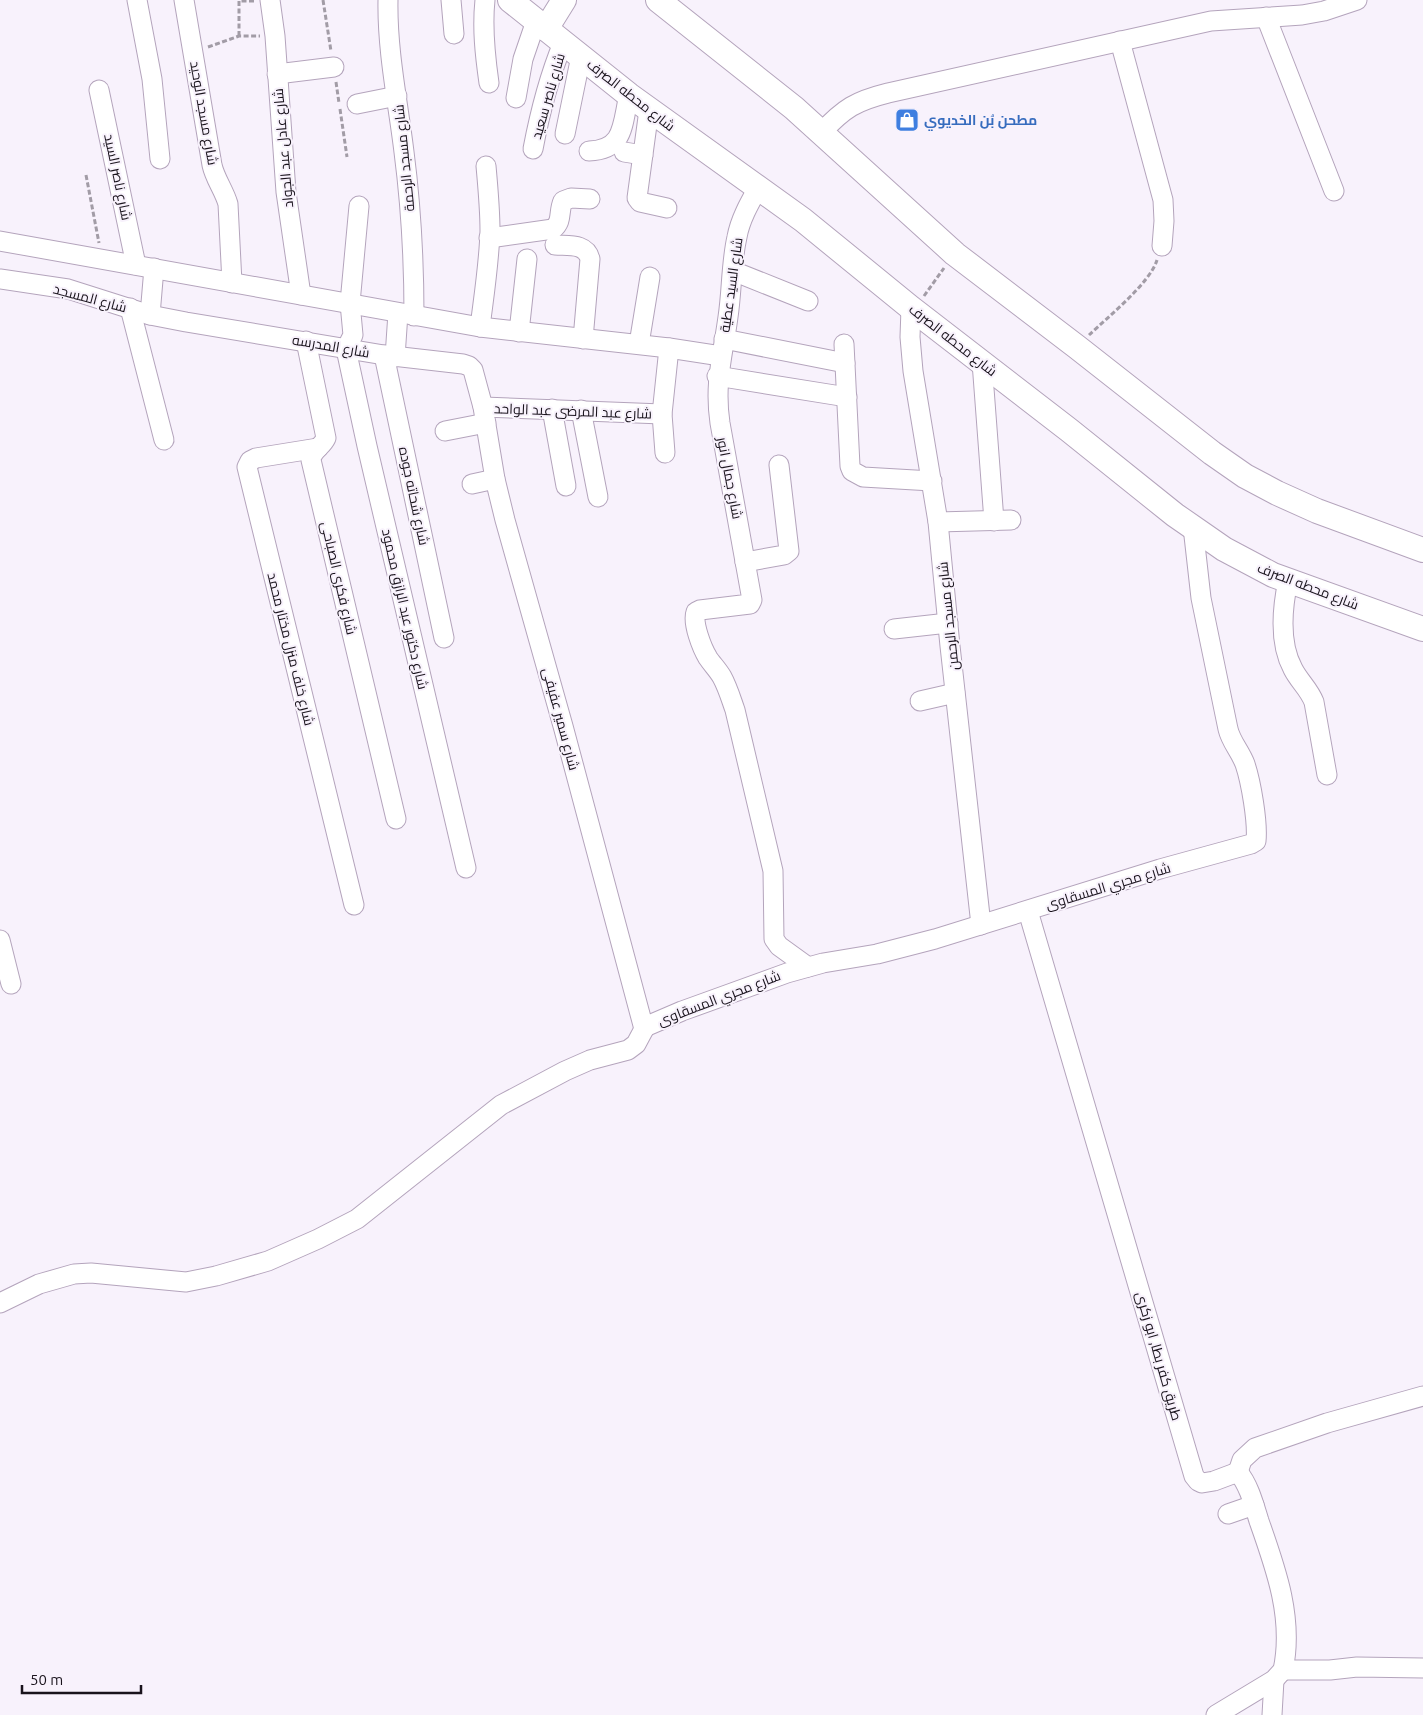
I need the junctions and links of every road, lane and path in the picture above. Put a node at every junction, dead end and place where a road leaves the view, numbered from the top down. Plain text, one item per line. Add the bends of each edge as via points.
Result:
1 (137, 0) edge
2 (184, 0) edge
3 (270, 0) edge
4 (388, 0) edge
5 (451, 0) edge
6 (485, 0) edge
7 (510, 0) edge
8 (658, 0) edge
9 (1358, 0) edge
10 (1266, 17) junction
11 (558, 26) edge
12 (454, 34) dead end
13 (239, 36) dead end
14 (1120, 41) junction
15 (194, 53) junction
16 (334, 67) dead end
17 (277, 74) junction
18 (489, 83) dead end
19 (99, 90) dead end
20 (397, 96) junction
21 (629, 96) junction
22 (516, 98) dead end
23 (357, 104) dead end
24 (649, 110) junction
25 (821, 132) junction
26 (565, 134) dead end
27 (533, 148) dead end
28 (589, 150) dead end
29 (624, 152) dead end
30 (643, 155) junction
31 (160, 159) dead end
32 (486, 166) dead end
33 (86, 175) dead end
34 (758, 188) junction
35 (1334, 191) dead end
36 (590, 199) dead end
37 (359, 206) dead end
38 (667, 208) dead end
39 (490, 238) junction
40 (0, 241) edge
41 (555, 245) dead end
42 (1162, 246) joint
43 (102, 259) junction
44 (527, 259) dead end
45 (145, 266) junction
46 (944, 268) dead end
47 (733, 271) junction
48 (650, 277) dead end
49 (0, 279) edge
50 (232, 283) junction
51 (301, 295) junction
52 (808, 301) dead end
53 (350, 303) junction
54 (916, 304) junction
55 (130, 308) junction
56 (406, 314) junction
57 (150, 315) junction
58 (480, 327) junction
59 (519, 332) junction
60 (583, 339) junction
61 (306, 341) junction
62 (639, 344) junction
63 (844, 344) dead end
64 (1077, 347) junction
65 (669, 348) junction
66 (723, 348) junction
67 (346, 349) junction
68 (389, 356) junction
69 (982, 362) junction
70 (845, 363) junction
71 (718, 376) junction
72 (847, 398) junction
73 (552, 409) junction
74 (581, 410) junction
75 (662, 414) junction
76 (484, 415) junction
77 (445, 431) dead end
78 (164, 440) dead end
79 (318, 448) junction
80 (665, 453) dead end
81 (780, 465) dead end
82 (495, 479) junction
83 (932, 481) junction
84 (472, 484) dead end
85 (566, 486) dead end
86 (598, 497) dead end
87 (938, 522) junction
88 (1192, 527) junction
89 (1423, 550) edge
90 (745, 562) junction
91 (1288, 581) junction
92 (948, 623) junction
93 (894, 629) dead end
94 (1423, 630) edge
95 (444, 638) dead end
96 (955, 693) junction
97 (920, 701) dead end
98 (1327, 775) dead end
99 (396, 819) dead end
100 (466, 868) dead end
101 (354, 905) dead end
102 (1028, 911) junction
103 (981, 925) junction
104 (0, 940) edge
105 (808, 967) junction
106 (11, 984) dead end
107 (644, 1029) junction
108 (0, 1303) edge
109 (1423, 1396) edge
110 (1238, 1472) junction
111 (1254, 1505) junction
112 (1228, 1514) dead end
113 (1423, 1668) edge
114 (1278, 1675) junction
115 (1216, 1715) edge
116 (1272, 1715) edge

1 - 31 street via 152,79
2 - 15 street, شارع مسجد الوحيد
3 - 17 street, شارع عادل عبد الجواد
4 - 20 street, شارع مسجد الرحمة
5 - 12 street
6 - 18 street via 484,49
7 - 11 street, شارع محطه الصرف
8 - 25 street
9 - 10 street via 1324,11
10 - 14 street via 1211,20
10 - 35 street
11 - 21 street, شارع محطه الصرف
11 - 22 street via 522,59
11 - 26 street
11 - 27 street, شارع ناصر سعيد
13 - 15 path
14 - 25 street via 875,96 842,111
14 - 42 street via 1163,200
15 - 50 street, شارع مسجد الوحيد via 214,175 228,204
16 - 17 street
17 - 51 street, شارع عادل عبد الجواد via 286,192
19 - 45 street, شارع ناصر السيد
20 - 23 street
20 - 56 street, شارع مسجد الرحمة via 408,177 413,253
21 - 24 street, شارع محطه الصرف
21 - 28 street via 619,138 606,149
24 - 30 street
24 - 34 street, شارع محطه الصرف
25 - 64 street via 955,254
29 - 30 street
30 - 38 street via 637,195 640,202
32 - 39 street
33 - 43 path
34 - 47 street, شارع السيد عطية via 742,220
34 - 54 street, شارع محطه الصرف
36 - 39 street via 566,198 562,204 561,219 553,229
37 - 53 street
39 - 58 street
40 - 43 street
41 - 60 street via 581,247 589,254
42 - 64 path via 1155,267 1145,281
43 - 45 street
44 - 59 street
45 - 50 street
45 - 57 street, شارع ناصر السيد
46 - 54 path
47 - 52 street
47 - 66 street, شارع السيد عطية
48 - 62 street
49 - 55 street, شارع المسجد via 68,289
50 - 51 street
51 - 53 street
53 - 56 street
53 - 67 street via 353,335
54 - 69 street, شارع محطه الصرف
54 - 83 street, شارع مسجد الرحمن via 910,337 913,371
55 - 57 street, شارع المسجد
55 - 78 street
56 - 58 street
56 - 68 street, شارع مسجد الرحمة
57 - 61 street, شارع المدرسه
58 - 59 street
59 - 60 street
60 - 62 street
61 - 67 street, شارع المدرسه
61 - 79 street, شارع فكرى الصباحى via 325,429 326,438
62 - 65 street
63 - 70 street
64 - 89 street via 1245,476 1317,511
65 - 66 street
65 - 75 street
66 - 70 street
66 - 71 street, شارع جمال انور
67 - 68 street, شارع المدرسه
67 - 100 street, شارع دكتور عبد الرازق محمود
68 - 76 street, شارع المدرسه via 469,366 475,376
68 - 95 street, شارع شحاته جوده
69 - 87 street via 1002,521
69 - 88 street, شارع محطه الصرف
70 - 72 street
71 - 72 street
71 - 90 street, شارع جمال انور via 718,409
72 - 83 street via 852,472 863,477
73 - 74 street, شارع عبد المرضى عبد الواحد
73 - 76 street, شارع عبد المرضى عبد الواحد
73 - 85 street
74 - 75 street, شارع عبد المرضى عبد الواحد
74 - 86 street
75 - 80 street
76 - 77 street, شارع عبد المرضى عبد الواحد
76 - 82 street, شارع سمير عفيفى
79 - 99 street, شارع فكرى الصباحى via 311,460
79 - 101 street, شارع خلف منزل مختار محمد via 256,458 247,467
81 - 90 street via 789,550 784,555
82 - 84 street
82 - 107 street, شارع سمير عفيفى
83 - 87 street, شارع مسجد الرحمن
87 - 92 street, شارع مسجد الرحمن
88 - 91 street, شارع محطه الصرف via 1248,563
88 - 102 street, شارع مجري المسقاوى via 1201,598 1228,729 1244,762 1256,840 1234,850 1160,869
90 - 105 street, شارع جمال انور via 750,604 700,610 694,617 700,641 729,689 735,710 773,871 774,939
91 - 94 street, شارع محطه الصرف
91 - 98 street via 1284,599 1285,640 1293,669 1314,702
92 - 93 street
92 - 96 street, شارع مسجد الرحمن
96 - 97 street
96 - 103 street, شارع مسجد الرحمن
102 - 103 street, شارع مجري المسقاوى
102 - 110 street, طريق كفر بطا, ابو زكرى via 1194,1476 1198,1481 1207,1483
103 - 105 street, شارع مجري المسقاوى via 878,954
104 - 106 street
105 - 107 street, شارع مجري المسقاوى via 763,980
107 - 108 street, شارع مجري المسقاوى via 636,1044 628,1050 590,1060 501,1105 357,1220 318,1240 268,1261 186,1282 74,1274 39,1284
109 - 110 street via 1255,1448 1242,1460
110 - 111 street
111 - 112 street
111 - 114 street via 1283,1600 1287,1634
113 - 114 street via 1357,1668
114 - 115 street
114 - 116 street

